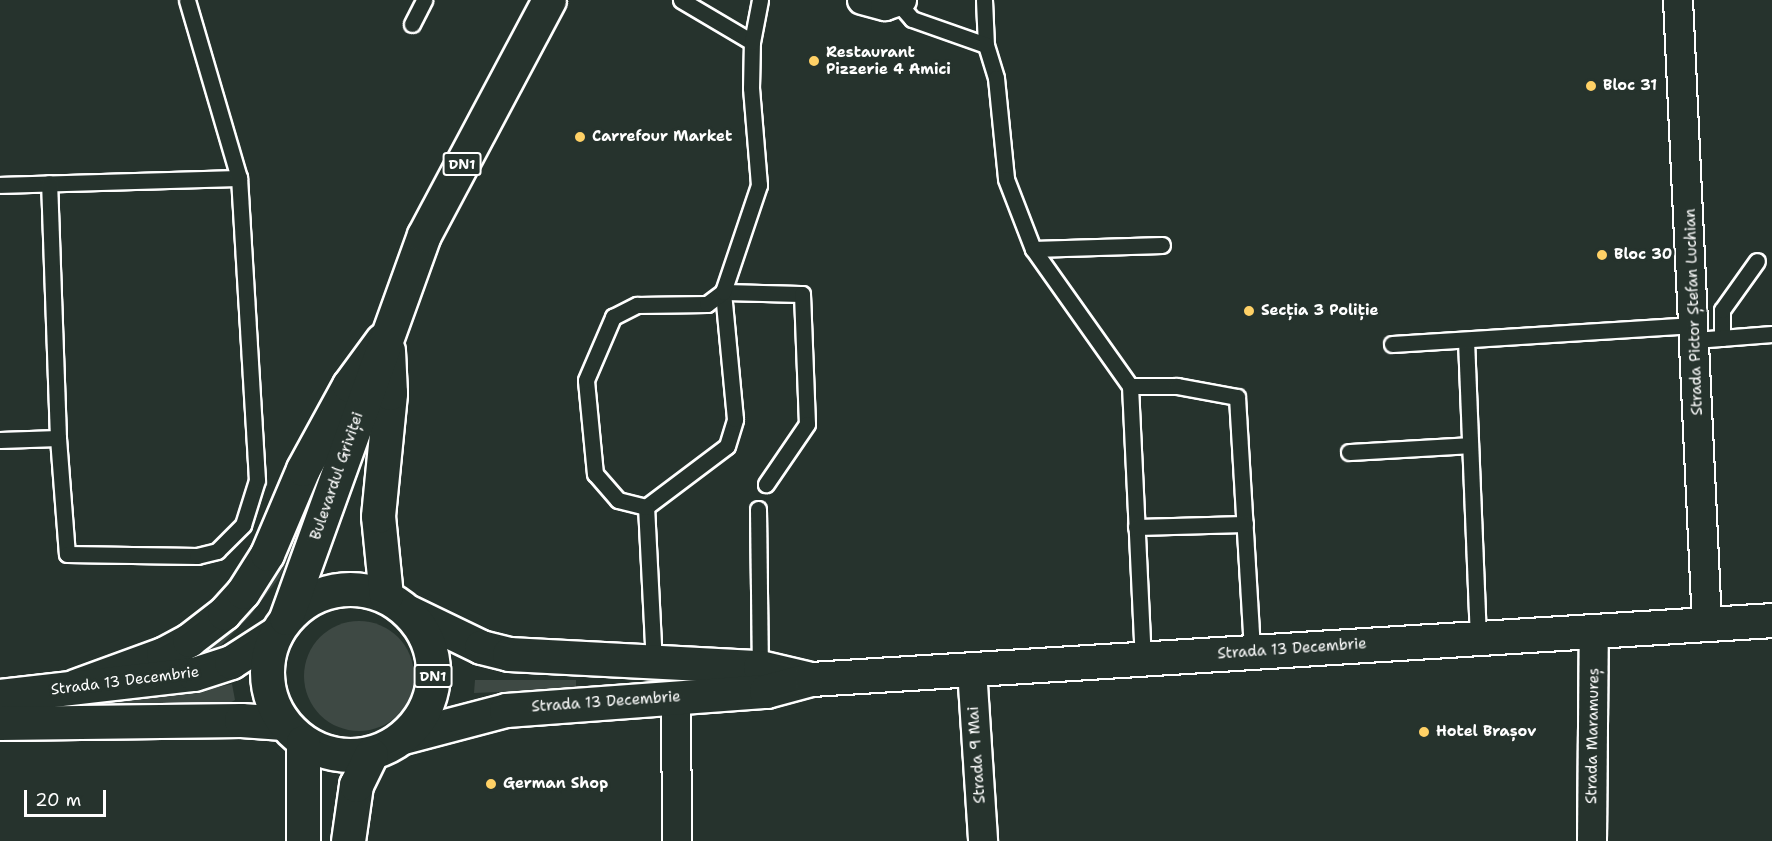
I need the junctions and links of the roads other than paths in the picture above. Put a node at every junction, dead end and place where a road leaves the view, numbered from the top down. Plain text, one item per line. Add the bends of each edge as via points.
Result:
1 (187, 0) edge
2 (424, 0) edge
3 (549, 0) edge
4 (681, 0) edge
5 (760, 0) edge
6 (862, 0) edge
7 (984, 0) edge
8 (1678, 0) edge
9 (900, 2) edge
10 (412, 24) dead end
11 (753, 42) junction
12 (986, 45) junction
13 (239, 178) junction
14 (49, 183) junction
15 (0, 185) edge
16 (1162, 244) dead end
17 (1033, 249) junction
18 (1757, 261) dead end
19 (723, 292) junction
20 (387, 333) junction
21 (1704, 334) junction
22 (1772, 334) edge
23 (1466, 340) junction
24 (1392, 344) dead end
25 (1130, 386) junction
26 (58, 438) junction
27 (0, 440) edge
28 (1469, 445) junction
29 (1349, 452) dead end
30 (766, 484) dead end
31 (646, 507) junction
32 (758, 509) dead end
33 (1245, 524) junction
34 (1136, 527) junction
35 (397, 604) junction
36 (1772, 621) edge
37 (1707, 624) junction
38 (281, 625) junction
39 (1594, 632) junction
40 (1478, 637) junction
41 (1252, 652) junction
42 (1143, 658) junction
43 (654, 664) junction
44 (760, 667) junction
45 (972, 669) junction
46 (811, 679) junction
47 (75, 686) junction
48 (0, 696) edge
49 (676, 697) junction
50 (0, 723) edge
51 (293, 732) junction
52 (403, 738) junction
53 (371, 754) junction
54 (303, 841) edge
55 (348, 841) edge
56 (677, 841) edge
57 (983, 841) edge
58 (1592, 841) edge

1 - 13 lane
2 - 10 lane
3 - 20 main road, Bulevardul Griviței / DN1 via 424,235
4 - 11 lane
5 - 11 lane
6 - 9 street via 885,6
7 - 12 lane
8 - 21 street, Strada Pictor Ștefan Luchian
9 - 12 lane via 912,19
11 - 19 lane via 751,88 759,185
12 - 17 lane via 996,78 1006,179
13 - 14 lane
13 - 26 lane via 257,480 243,525 217,551 197,556 67,554
14 - 15 lane
14 - 26 lane
16 - 17 lane
17 - 25 lane
18 - 21 lane
19 - 30 lane via 802,294 807,424
19 - 31 lane via 735,419 727,446
19 - 31 lane via 707,304 637,305 613,317 586,380 595,474 618,500
20 - 35 main road, Bulevardul Griviței / DN1 via 390,393 378,516
20 - 38 main road, Bulevardul Griviței / DN1
20 - 47 main road via 349,385 303,469 267,554 237,599 189,640 163,654
21 - 22 lane
21 - 23 lane
21 - 37 street, Strada Pictor Ștefan Luchian
23 - 24 lane
23 - 28 lane
25 - 33 lane via 1177,386 1238,397
25 - 34 lane
26 - 27 lane
28 - 29 lane
28 - 40 lane
31 - 43 lane
32 - 44 lane
33 - 34 lane
33 - 41 lane
34 - 42 lane
35 - 38 main road via 360,589 332,590 307,600
35 - 43 main road, Strada 13 Decembrie via 481,647 509,654
35 - 52 main road, DN1 via 425,635 433,662 432,690 422,716
36 - 37 main road, Strada 13 Decembrie
37 - 39 main road, Strada 13 Decembrie
38 - 47 main road, Strada 13 Decembrie via 231,662 194,674
38 - 51 main road, DN1 via 268,655 266,679 272,702
39 - 40 main road, Strada 13 Decembrie
39 - 58 street, Strada Maramureș
40 - 41 main road, Strada 13 Decembrie
41 - 42 main road, Strada 13 Decembrie
42 - 45 main road, Strada 13 Decembrie
43 - 44 main road, Strada 13 Decembrie
44 - 46 main road, Strada 13 Decembrie
45 - 46 main road, Strada 13 Decembrie
45 - 57 street, Strada 9 Mai
46 - 49 main road, Strada 13 Decembrie via 766,691
47 - 48 main road, Strada 13 Decembrie
49 - 52 main road, Strada 13 Decembrie via 524,708
49 - 56 street
50 - 51 main road via 241,720
51 - 53 main road, DN1 via 324,752
51 - 54 main road, DN1
52 - 53 main road, DN1
53 - 55 main road via 356,785

